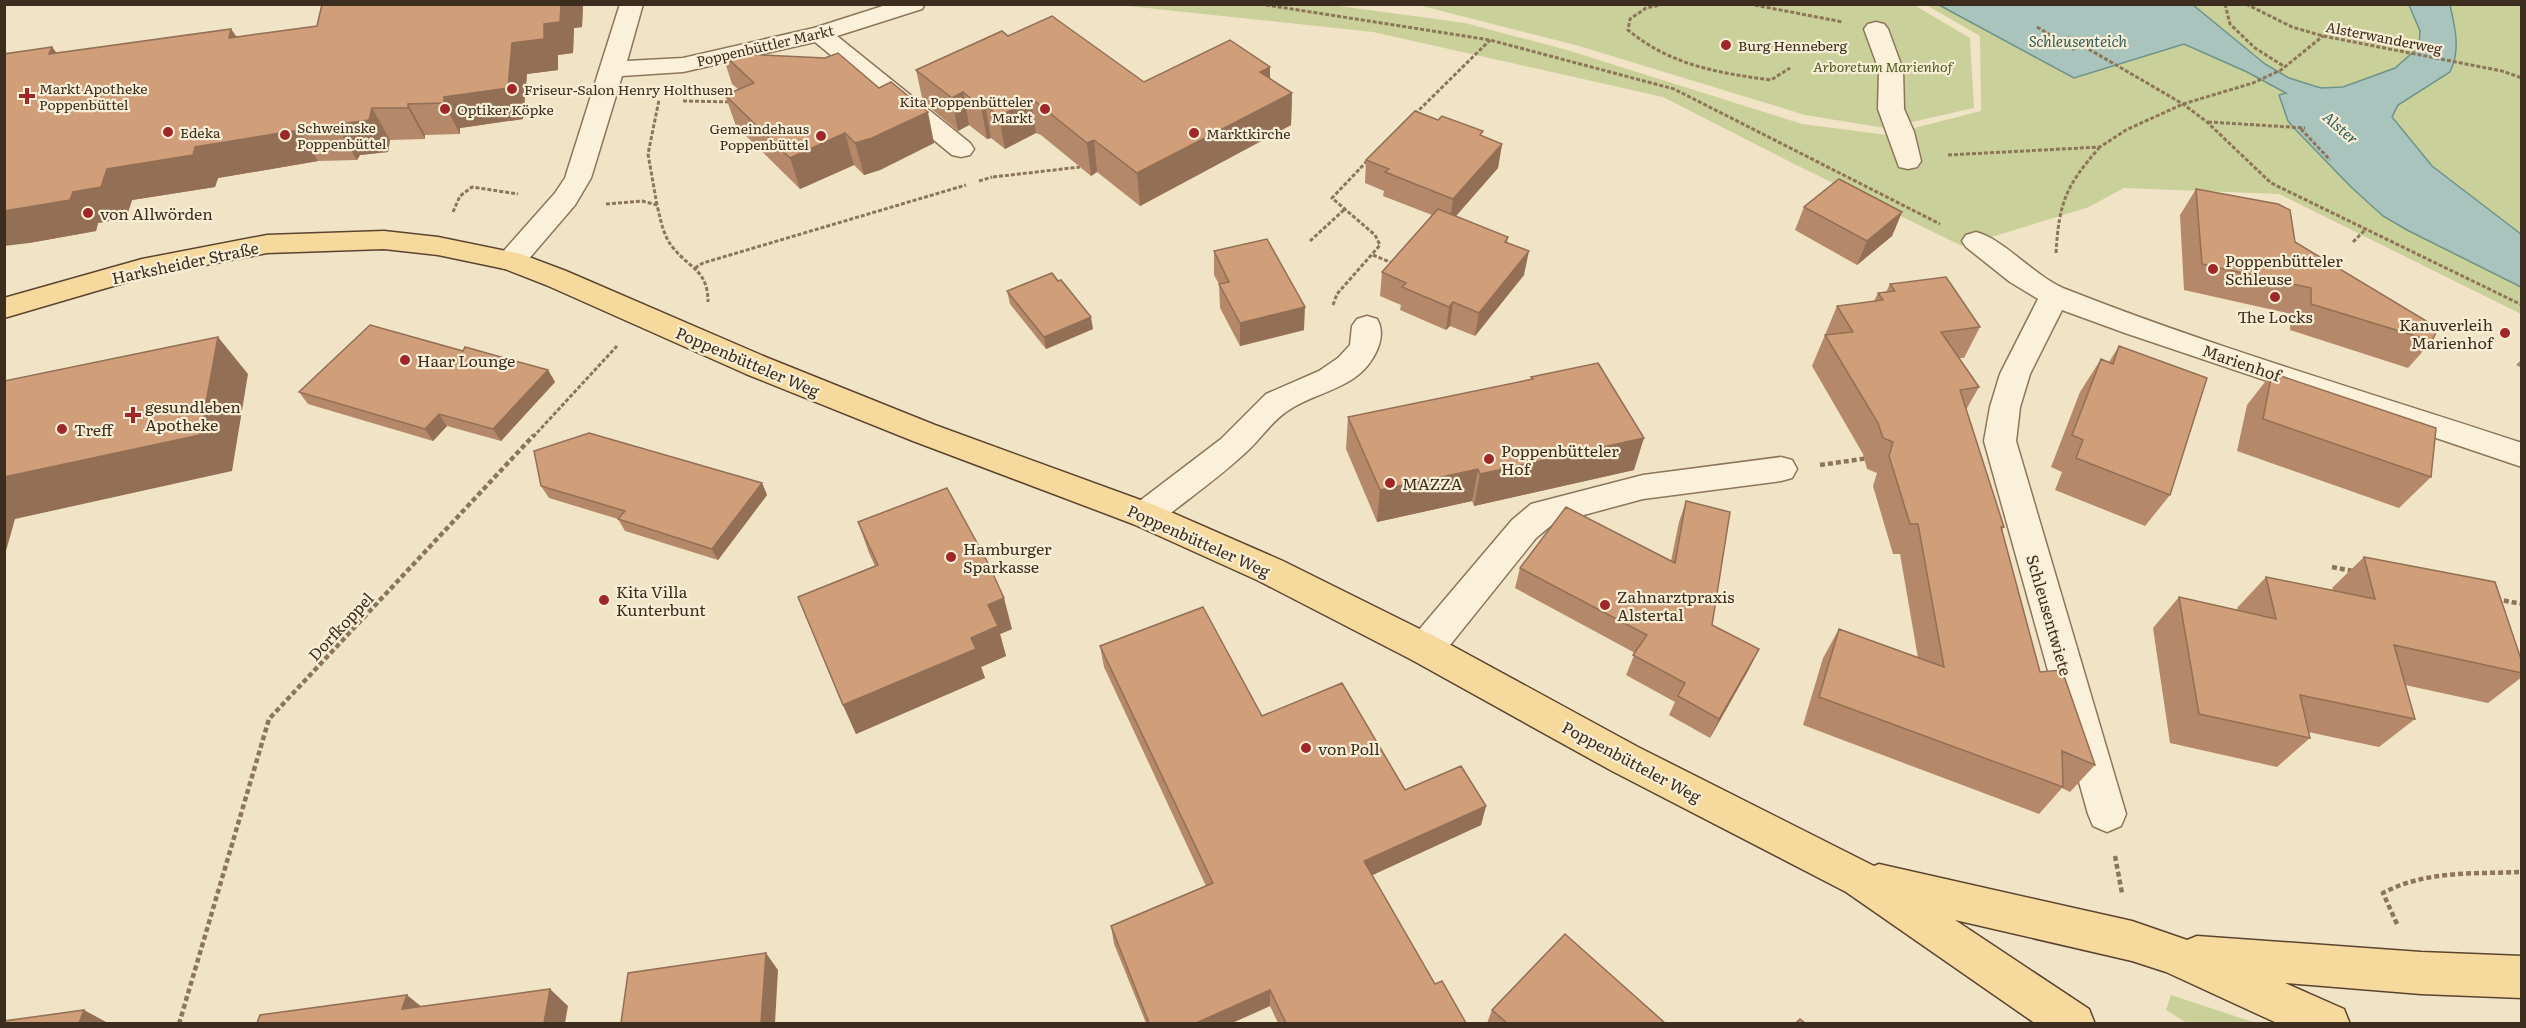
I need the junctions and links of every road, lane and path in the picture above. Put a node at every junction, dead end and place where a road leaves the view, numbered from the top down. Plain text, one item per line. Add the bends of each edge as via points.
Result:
1 (632, 4) edge
2 (914, 4) edge
3 (1260, 4) edge
4 (1664, 4) edge
5 (1749, 4) edge
6 (2225, 4) edge
7 (2246, 4) edge
8 (2037, 27) dead end
9 (1876, 28) joint
10 (820, 34) junction
11 (2323, 36) junction
12 (2068, 37) dead end
13 (1490, 40) junction
14 (2082, 45) junction
15 (666, 66) junction
16 (2285, 67) junction
17 (1790, 68) dead end
18 (613, 69) junction
19 (2522, 78) edge
20 (659, 101) junction
21 (670, 101) dead end
22 (681, 101) dead end
23 (736, 102) edge
24 (2182, 104) junction
25 (1410, 118) edge
26 (2207, 122) junction
27 (2100, 147) junction
28 (961, 148) joint
29 (1373, 155) edge
30 (2330, 160) dead end
31 (1908, 161) junction
32 (1080, 166) edge
33 (992, 177) junction
34 (472, 187) dead end
35 (1877, 193) junction
36 (565, 199) junction
37 (657, 205) junction
38 (1346, 208) junction
39 (2366, 229) junction
40 (1310, 241) dead end
41 (1976, 241) joint
42 (2353, 242) dead end
43 (1373, 255) junction
44 (511, 261) junction
45 (695, 268) junction
46 (1404, 268) edge
47 (2054, 296) junction
48 (2522, 305) edge
49 (4, 308) edge
50 (1334, 312) dead end
51 (644, 317) junction
52 (1367, 326) dead end
53 (706, 344) junction
54 (2522, 455) edge
55 (1870, 458) dead end
56 (1848, 462) dead end
57 (1781, 469) dead end
58 (1145, 515) junction
59 (2332, 567) dead end
60 (2354, 572) dead end
61 (2488, 597) edge
62 (2522, 604) edge
63 (1425, 649) junction
64 (2107, 814) joint
65 (2522, 872) edge
66 (1860, 879) junction
67 (2132, 941) junction
68 (2172, 954) junction
69 (2421, 973) junction
70 (2522, 977) edge
71 (179, 1023) edge
72 (2074, 1023) edge
73 (2329, 1023) edge

1 - 18 street
2 - 10 street, Poppenbüttler Markt
3 - 13 path
4 - 17 path via 1646,8 1630,19 1628,30 1642,44 1671,60 1710,72 1771,80
5 - 9 path
6 - 16 path via 2230,24 2255,48
7 - 11 path, Alsterwanderweg via 2292,27
8 - 14 path via 2073,49
9 - 31 street via 1891,69 1891,109
10 - 15 street, Poppenbüttler Markt
10 - 28 street
11 - 16 path
11 - 19 path, Alsterwanderweg
12 - 14 path
13 - 25 path
13 - 35 path via 1674,89
14 - 24 path
15 - 18 street, Poppenbüttler Markt
15 - 20 path
16 - 24 path via 2253,83
18 - 36 street via 578,178
20 - 21 path
20 - 37 path via 648,154
22 - 23 path
24 - 26 path
24 - 27 path
26 - 30 path via 2302,128
26 - 39 path via 2271,183
27 - 31 path via 1956,154
27 - 47 path via 2063,193 2057,219
28 - 33 path
29 - 38 path via 1334,194 1332,198
31 - 35 path
32 - 33 path
33 - 45 path
34 - 36 path
35 - 41 path
36 - 37 path via 606,204 642,201
36 - 44 street
37 - 45 path via 663,232 674,249
38 - 40 path
38 - 43 path via 1379,239 1379,248
39 - 42 path
39 - 48 path
41 - 47 street, Marienhof
43 - 46 path
43 - 50 path via 1337,294
44 - 49 main road, Harksheider Straße via 384,240 267,244 142,268
44 - 51 main road, Poppenbütteler Weg
45 - 53 path via 708,286
47 - 54 street, Marienhof
47 - 64 street, Schleusentwiete via 2015,374 2000,441
51 - 53 main road, Poppenbütteler Weg
51 - 71 path, Dorfkoppel via 269,719
52 - 58 street via 1365,345 1349,366 1330,379 1277,402 1232,447
53 - 58 main road, Poppenbütteler Weg via 924,433
55 - 56 path
57 - 63 street via 1643,487 1543,513 1524,529
58 - 63 main road, Poppenbütteler Weg via 1270,571
59 - 60 path
61 - 62 path
63 - 66 main road, Poppenbütteler Weg via 1625,759
64 - 67 path
65 - 69 path via 2431,878 2396,884 2383,893
66 - 67 main road, Poppenbütteler Weg
66 - 72 main road, Poppenbütteler Weg
67 - 68 main road, Poppenbütteler Weg
68 - 69 main road
68 - 73 main road, Poppenbütteler Weg
69 - 70 main road

